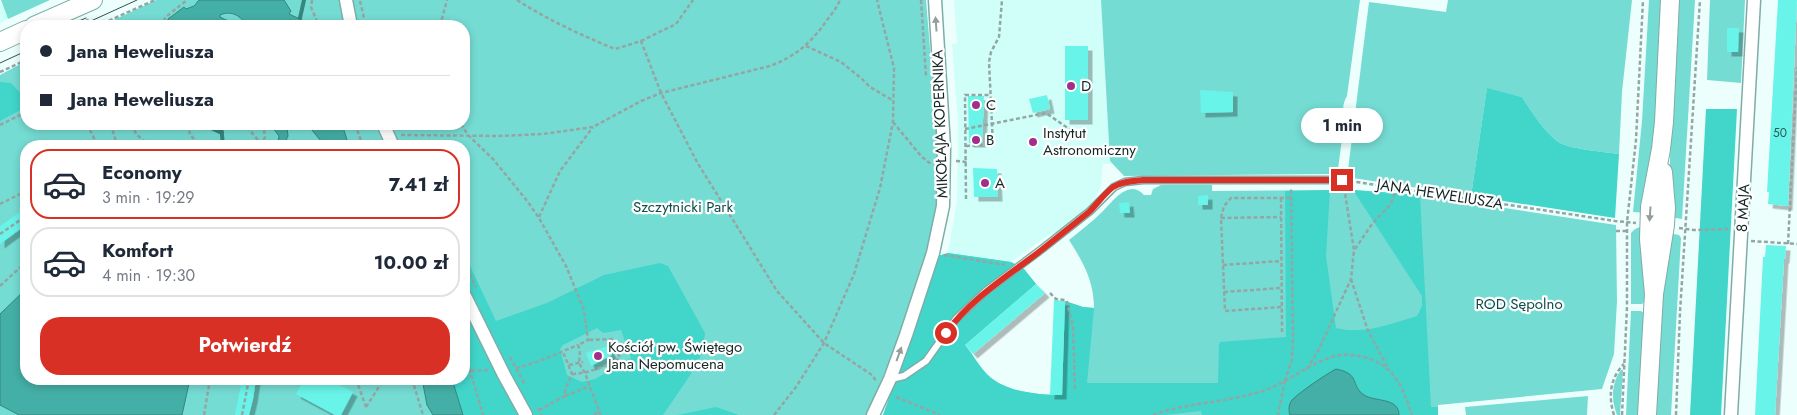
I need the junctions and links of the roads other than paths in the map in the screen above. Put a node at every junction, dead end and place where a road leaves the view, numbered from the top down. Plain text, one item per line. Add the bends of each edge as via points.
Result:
1 (93, 0) edge
2 (346, 0) edge
3 (934, 0) edge
4 (1670, 0) edge
5 (1754, 0) edge
6 (48, 20) edge
7 (350, 20) edge
8 (20, 33) edge
9 (0, 42) edge
10 (1342, 180) road end
11 (470, 306) edge
12 (890, 379) junction
13 (526, 415) edge
14 (873, 415) edge
15 (1647, 415) edge
16 (1731, 415) edge

1 - 6 main road
2 - 7 street
12 -> 3 street, MIKOŁAJA KOPERNIKA via 933,253 943,206 944,161
4 - 15 main road via 1661,149 1666,208 1654,294
5 - 16 street, 8 MAJA
8 - 9 main road
10 - 12 lane via 1125,182 1114,187 1090,211 986,291 956,319 926,361 904,376
11 - 13 street
12 - 14 street, MIKOŁAJA KOPERNIKA via 877,390

